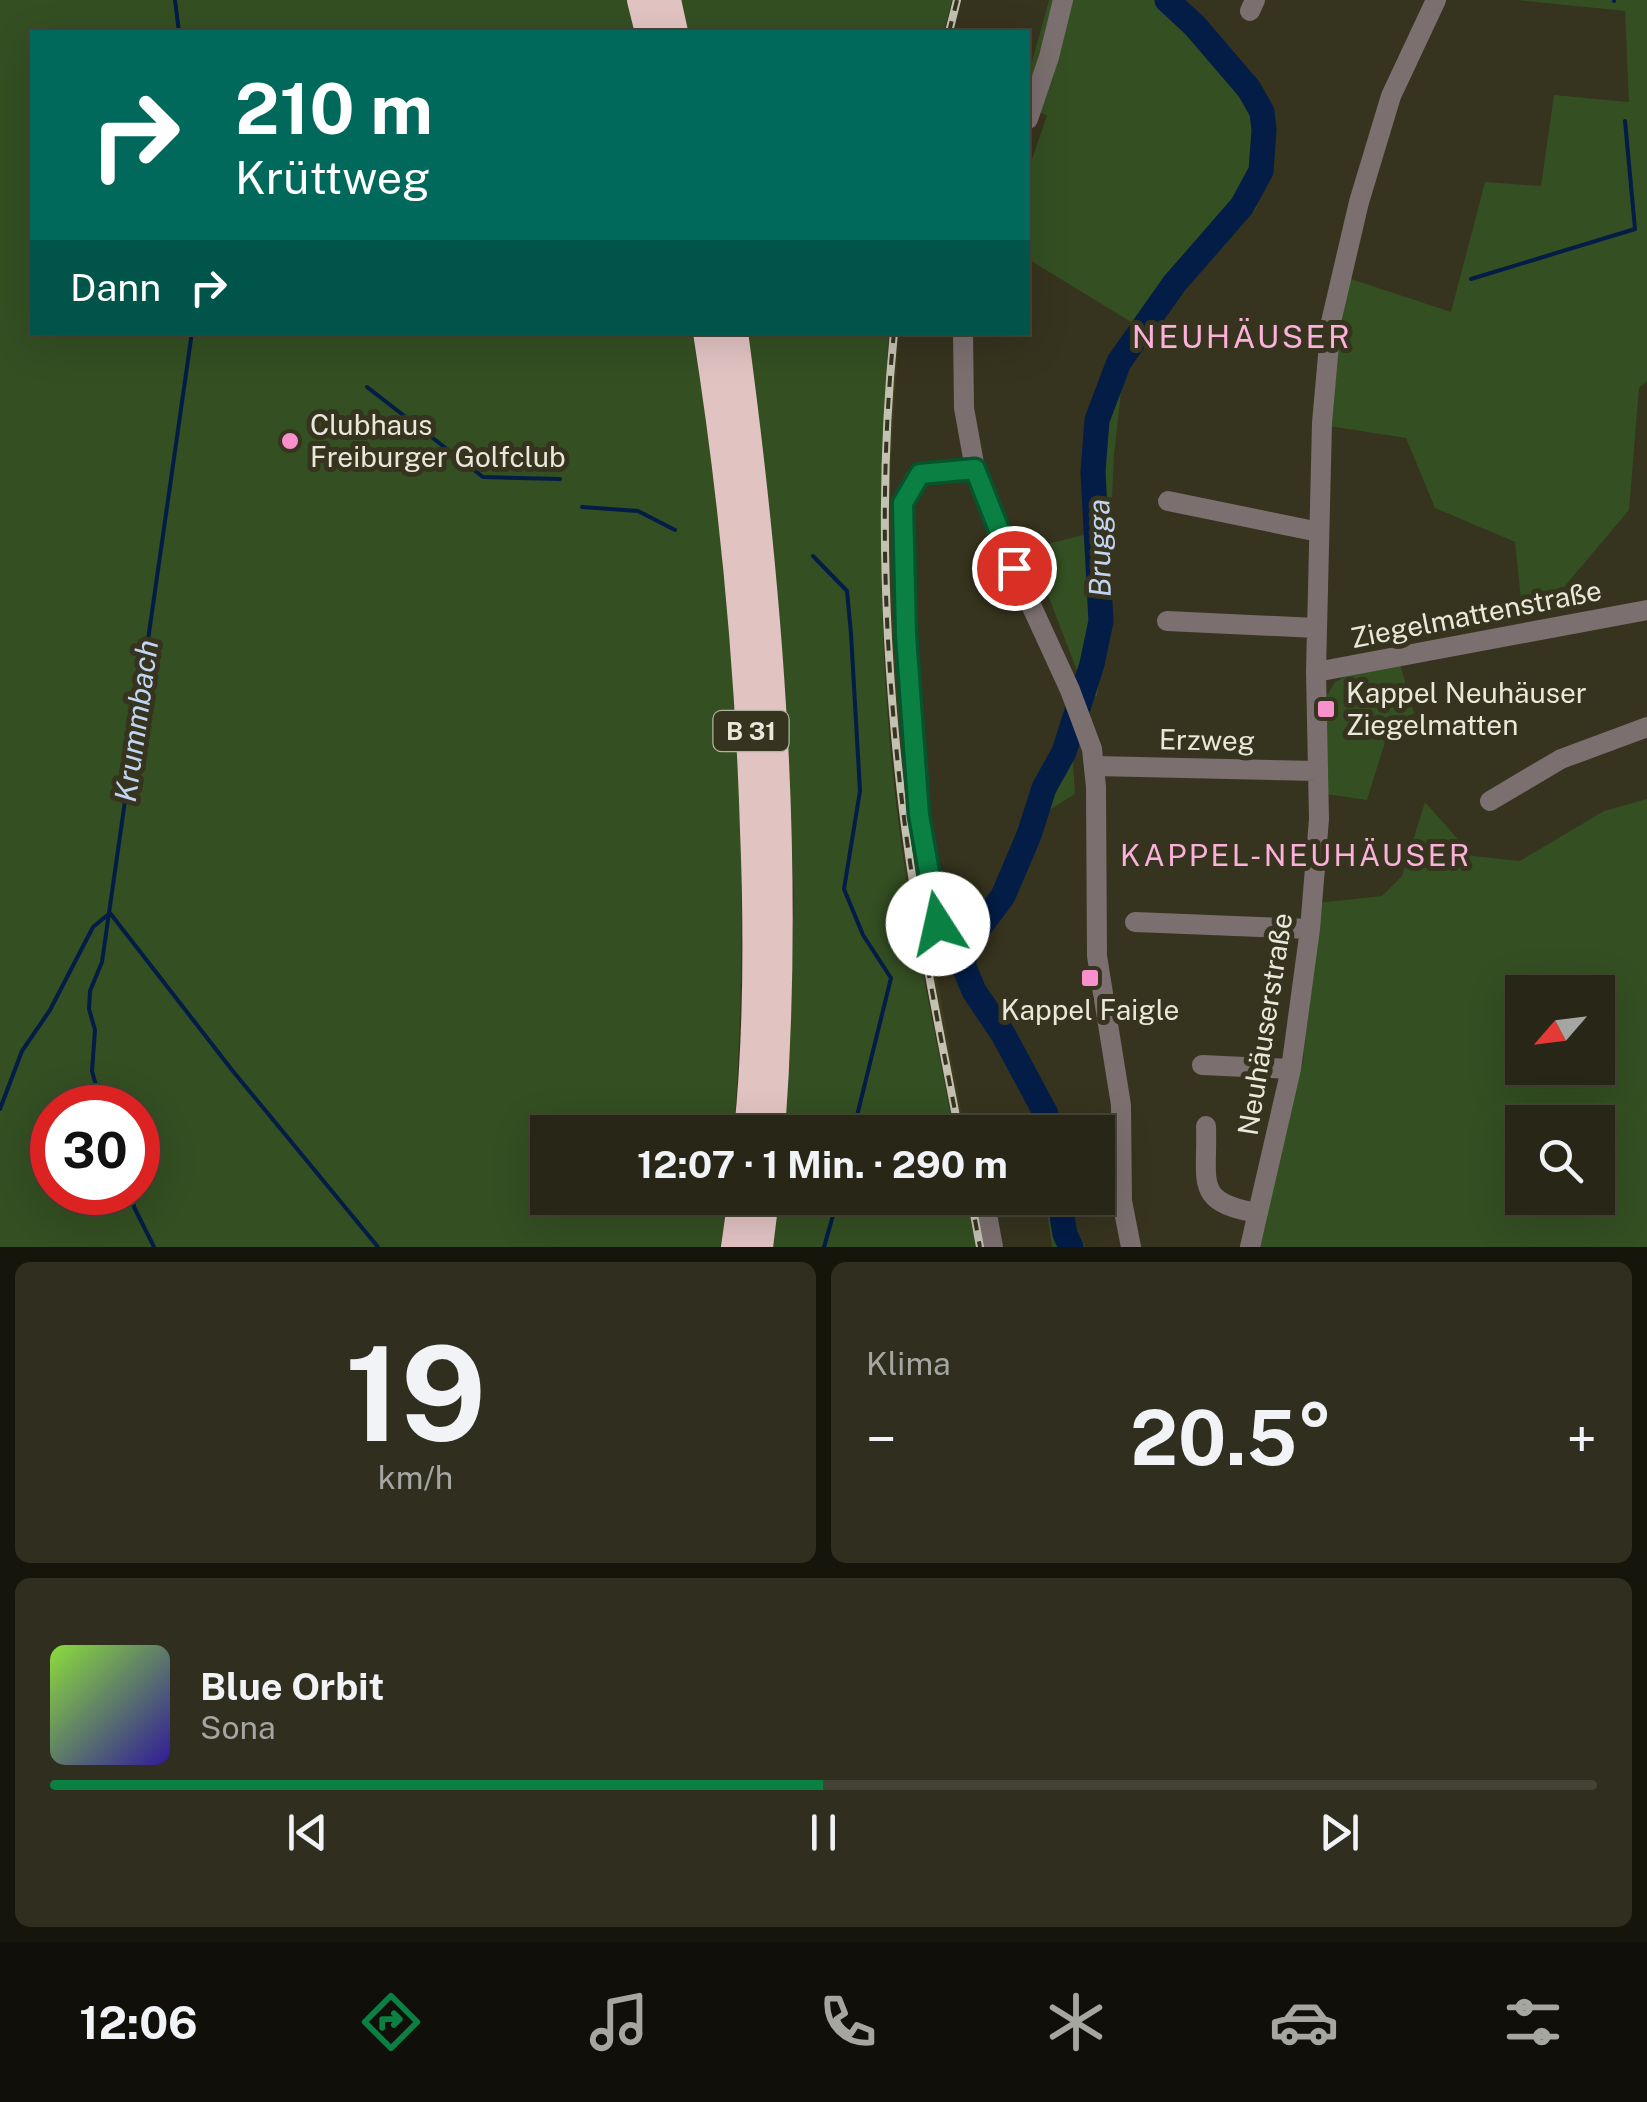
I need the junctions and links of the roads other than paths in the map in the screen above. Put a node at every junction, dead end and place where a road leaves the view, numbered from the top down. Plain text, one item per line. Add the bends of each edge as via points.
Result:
1 (642, 0) edge
2 (666, 0) edge
3 (1063, 0) edge
4 (1436, 0) edge
5 (650, 30) edge
6 (674, 30) edge
7 (1030, 114) edge
8 (708, 335) edge
9 (733, 335) edge
10 (963, 335) edge
11 (975, 469) junction
12 (1168, 501) dead end
13 (1319, 532) junction
14 (1647, 610) edge
15 (1168, 622) dead end
16 (1316, 628) junction
17 (1316, 672) junction
18 (1647, 727) edge
19 (1095, 766) junction
20 (1317, 771) junction
21 (1490, 800) dead end
22 (1136, 922) dead end
23 (938, 924) dead end
24 (1310, 929) junction
25 (1202, 1065) dead end
26 (1291, 1069) junction
27 (750, 1115) edge
28 (771, 1115) edge
29 (1206, 1126) dead end
30 (1258, 1213) junction
31 (741, 1215) edge
32 (762, 1215) edge
33 (987, 1215) edge
34 (736, 1247) edge
35 (758, 1247) edge
36 (994, 1247) edge
37 (1130, 1247) edge
38 (1250, 1247) edge

1 - 5 highway
2 - 6 highway
3 - 7 street
4 - 13 street, Neuhäuserstraße via 1391,96 1331,322
8 - 27 highway, B 31 via 746,635 754,774 758,910
9 - 28 highway, B 31 via 776,759 778,975
10 - 11 street via 964,408
11 - 19 street via 1070,690
11 - 23 street via 920,474 903,503 919,815
12 - 13 street
13 - 16 street, Neuhäuserstraße
14 - 17 street, Ziegelmattenstraße
15 - 16 street
16 - 17 street, Neuhäuserstraße
17 - 20 street, Neuhäuserstraße
18 - 21 street via 1561,759
19 - 20 street, Erzweg
19 - 37 street via 1097,956 1121,1104 1122,1200
20 - 24 street, Neuhäuserstraße
22 - 24 street
24 - 26 street, Neuhäuserstraße
25 - 26 street
26 - 30 street, Neuhäuserstraße
29 - 30 street via 1208,1188 1215,1200
30 - 38 street, Neuhäuserstraße
31 - 34 highway
32 - 35 highway
33 - 36 street

